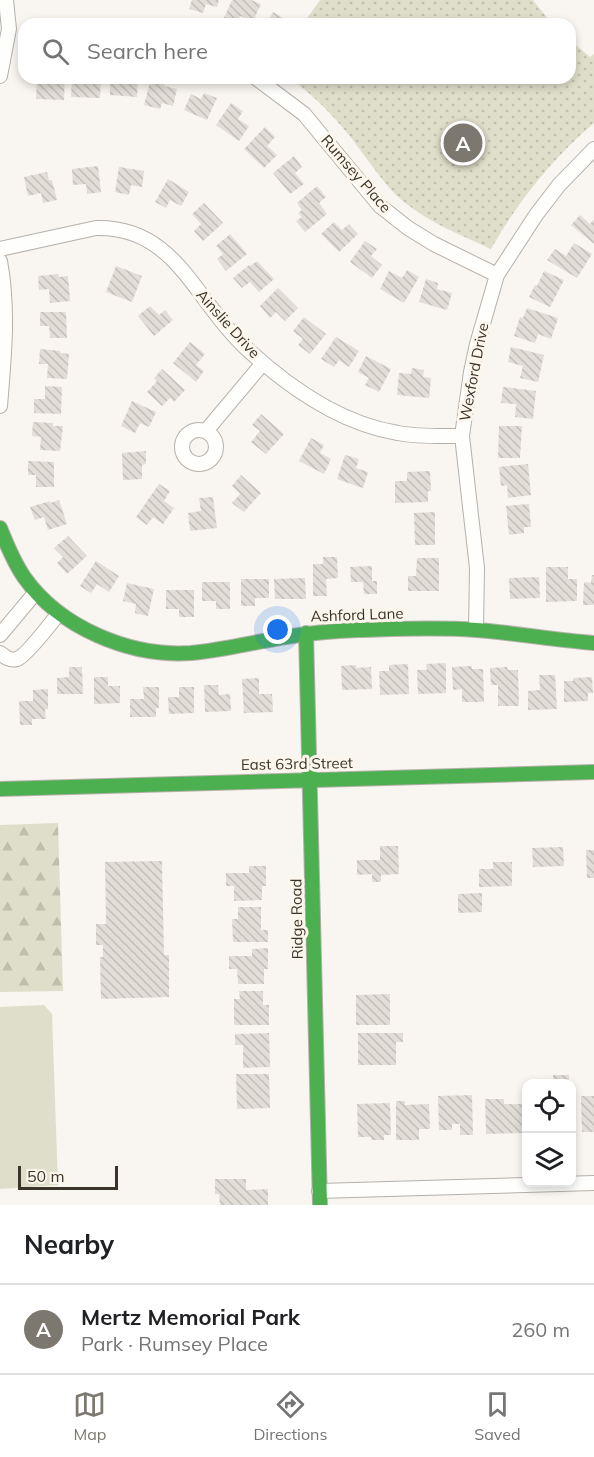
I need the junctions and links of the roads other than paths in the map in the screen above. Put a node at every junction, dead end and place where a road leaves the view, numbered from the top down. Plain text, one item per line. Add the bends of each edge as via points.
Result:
1 (6, 0) edge
2 (9, 29) junction
3 (18, 30) edge
4 (0, 76) edge
5 (264, 84) edge
6 (594, 149) edge
7 (0, 249) edge
8 (0, 261) edge
9 (497, 275) junction
10 (263, 363) junction
11 (0, 406) edge
12 (206, 431) dead end
13 (462, 436) junction
14 (0, 528) edge
15 (36, 592) junction
16 (60, 613) junction
17 (476, 630) junction
18 (306, 633) junction
19 (0, 635) edge
20 (594, 643) edge
21 (0, 653) edge
22 (594, 772) edge
23 (310, 780) junction
24 (0, 789) edge
25 (594, 1183) edge
26 (320, 1198) edge

1 - 2 street
2 - 3 street
2 - 4 street
5 - 9 street, Rumsey Place via 304,114 380,206 434,244
6 - 9 street, Wexford Drive via 536,214
7 - 10 street, Ainslie Drive via 96,228 140,235 166,251 243,345
8 - 11 street via 6,308
9 - 13 street, Wexford Drive via 477,344
10 - 12 street
10 - 13 street, Ainslie Drive via 323,405 359,423 399,433
13 - 17 street, Wexford Drive via 477,568
14 - 15 street, Ashford Lane via 24,579
15 - 16 street, Ashford Lane
15 - 19 street
16 - 18 street, Ashford Lane via 116,643 158,652 192,652
16 - 21 street via 22,656 12,659
17 - 18 street, Ashford Lane
17 - 20 street, Ashford Lane
18 - 23 street, Ridge Road
22 - 23 street, East 63rd Street
23 - 24 street, East 63rd Street
23 - 26 street, Ridge Road
25 - 26 street

